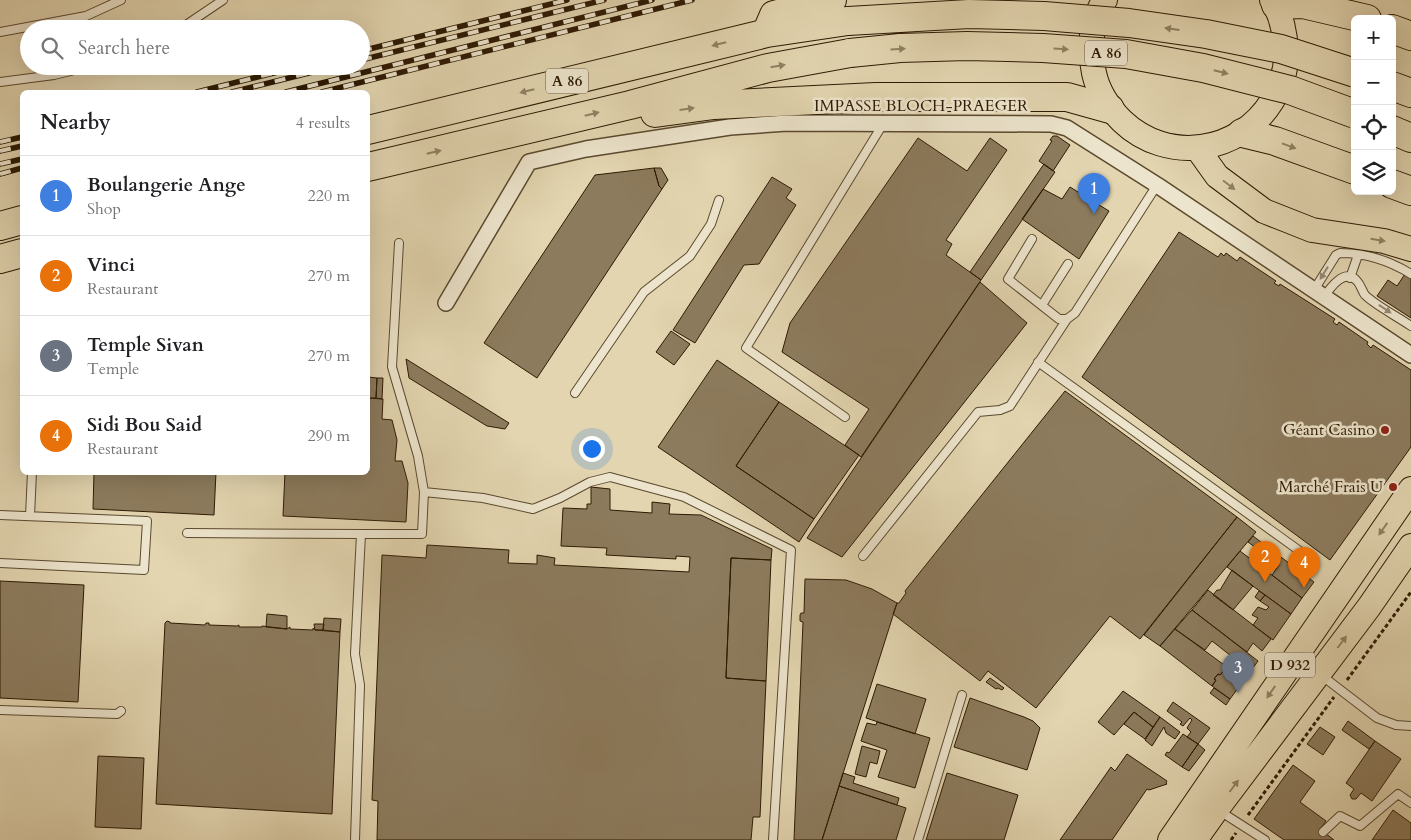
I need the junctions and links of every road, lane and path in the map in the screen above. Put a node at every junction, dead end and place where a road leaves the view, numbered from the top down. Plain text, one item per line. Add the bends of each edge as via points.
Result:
1 (121, 0) edge
2 (223, 0) edge
3 (1105, 0) edge
4 (1274, 3) edge
5 (840, 11) edge
6 (1351, 15) edge
7 (64, 20) edge
8 (193, 20) edge
9 (20, 28) edge
10 (1396, 30) edge
11 (0, 32) edge
12 (1411, 36) edge
13 (1351, 72) edge
14 (58, 75) edge
15 (0, 82) edge
16 (1396, 87) edge
17 (1411, 93) edge
18 (630, 105) junction
19 (1110, 109) junction
20 (1351, 113) edge
21 (883, 124) junction
22 (370, 130) edge
23 (1396, 132) edge
24 (1242, 133) junction
25 (1411, 138) edge
26 (1197, 148) junction
27 (370, 167) edge
28 (1351, 169) edge
29 (1157, 185) junction
30 (1396, 185) edge
31 (1411, 191) edge
32 (719, 200) dead end
33 (20, 204) edge
34 (0, 209) edge
35 (20, 221) edge
36 (0, 226) edge
37 (1032, 239) dead end
38 (398, 243) dead end
39 (1411, 249) edge
40 (20, 254) edge
41 (1358, 255) junction
42 (0, 259) edge
43 (1068, 264) dead end
44 (1411, 274) edge
45 (1350, 278) junction
46 (1319, 294) junction
47 (446, 303) dead end
48 (1042, 305) junction
49 (1066, 319) junction
50 (1411, 326) edge
51 (1411, 355) edge
52 (1038, 362) junction
53 (575, 393) dead end
54 (845, 417) dead end
55 (32, 475) edge
56 (1411, 489) edge
57 (424, 492) junction
58 (0, 515) edge
59 (30, 516) junction
60 (187, 533) dead end
61 (361, 534) junction
62 (1411, 546) edge
63 (863, 556) dead end
64 (1308, 557) dead end
65 (0, 563) edge
66 (1411, 592) edge
67 (1319, 673) junction
68 (1340, 688) junction
69 (962, 695) dead end
70 (0, 710) edge
71 (121, 711) dead end
72 (1411, 726) edge
73 (1411, 803) edge
74 (1216, 809) junction
75 (1241, 825) junction
76 (1323, 832) dead end
77 (354, 840) edge
78 (773, 840) edge
79 (918, 840) edge
80 (1170, 840) edge
81 (1195, 840) edge
82 (1230, 840) edge
83 (1265, 840) edge

1 - 7 lane via 86,16
2 - 8 lane
3 - 19 main road via 1092,29 1090,57 1096,84
4 - 6 highway via 1303,4
4 - 24 main road via 1285,32 1286,62 1279,89 1264,114
13 -> 5 highway, A 86, bridge via 1281,49 1129,23 1044,16
5 -> 22 highway, A 86 via 767,32
9 - 11 lane
10 - 12 highway
14 - 15 lane
16 - 17 highway
18 -> 19 highway via 642,115 714,105 866,97 1066,97
18 -> 20 highway, A 86, bridge via 768,68 850,53 967,46 1126,54 1203,68 1290,90
27 -> 18 highway, A 86
19 - 26 main road via 1134,132 1164,145
21 - 29 street, IMPASSE BLOCH-PRAEGER via 1051,124 1067,128
21 - 47 street, IMPASSE BLOCH-PRAEGER via 787,123 730,127 586,149 530,162
21 - 54 lane via 746,348
23 - 25 highway
24 - 26 main road via 1220,143
24 -> 28 highway via 1275,141
26 -> 39 main road via 1217,176 1264,211 1312,230 1384,240
29 - 46 street, IMPASSE BLOCH-PRAEGER
29 - 49 lane via 1075,313
30 - 31 highway
32 - 53 lane via 711,224 690,256 644,292
33 - 34 highway
35 - 36 highway
37 - 48 lane via 1008,279
38 - 57 lane via 392,367 418,456
40 - 42 highway
41 - 44 lane via 1398,266
41 - 45 lane
41 -> 46 lane via 1336,255
43 - 48 lane
45 - 46 lane via 1334,282
45 -> 50 lane via 1357,280 1364,294
46 - 51 street, IMPASSE BLOCH-PRAEGER
48 - 49 lane via 1060,319
49 - 52 lane
52 - 63 lane via 1010,406 978,412
52 - 64 lane
55 - 59 lane
56 -> 80 main road, D 932
57 - 61 lane via 422,534
57 - 78 lane via 483,498 533,509 590,482 610,478 684,497 791,550
58 - 59 lane
59 - 65 lane via 147,521 144,570
60 - 61 lane
61 - 77 lane via 355,654 360,685
67 -> 62 main road, D 932
66 - 68 path
67 - 68 lane
74 -> 67 main road, D 932
68 - 72 lane via 1376,718
68 - 75 path
69 - 79 lane
70 - 71 lane via 117,714
73 - 76 lane via 1398,794 1360,826 1340,816
74 - 75 lane
74 - 81 main road, D 932
75 - 82 path
75 - 83 lane

